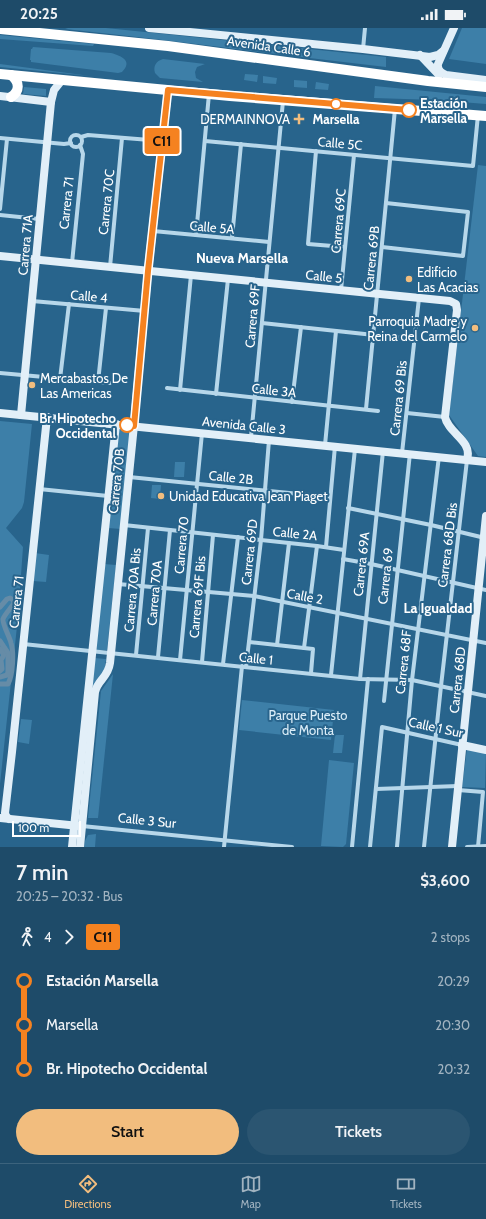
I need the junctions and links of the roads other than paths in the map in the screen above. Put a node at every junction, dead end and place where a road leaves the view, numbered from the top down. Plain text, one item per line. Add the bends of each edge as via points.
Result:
1 (55, 28) edge
2 (149, 28) edge
3 (365, 28) edge
4 (454, 28) edge
5 (0, 29) edge
6 (172, 29) edge
7 (31, 32) junction
8 (363, 49) junction
9 (443, 51) junction
10 (420, 55) junction
11 (0, 74) edge
12 (11, 75) junction
13 (444, 78) junction
14 (62, 80) junction
15 (428, 81) junction
16 (486, 81) edge
17 (486, 87) edge
18 (168, 90) junction
19 (209, 94) junction
20 (0, 96) edge
21 (11, 97) junction
22 (283, 100) junction
23 (51, 102) junction
24 (396, 109) junction
25 (482, 115) edge
26 (80, 137) junction
27 (0, 138) edge
28 (7, 138) junction
29 (122, 138) junction
30 (162, 141) junction
31 (205, 141) junction
32 (47, 142) junction
33 (71, 143) junction
34 (241, 144) junction
35 (80, 145) junction
36 (278, 148) junction
37 (316, 151) junction
38 (354, 155) junction
39 (391, 158) junction
40 (386, 203) junction
41 (0, 209) edge
42 (0, 215) edge
43 (40, 219) junction
44 (153, 231) junction
45 (196, 235) junction
46 (232, 238) junction
47 (269, 242) junction
48 (345, 247) junction
49 (382, 247) junction
50 (0, 256) edge
51 (36, 260) junction
52 (72, 264) junction
53 (110, 267) junction
54 (148, 271) junction
55 (191, 275) junction
56 (228, 279) junction
57 (266, 282) junction
58 (341, 290) junction
59 (378, 293) junction
60 (419, 297) junction
61 (32, 301) junction
62 (69, 304) junction
63 (106, 308) junction
64 (145, 311) junction
65 (262, 323) junction
66 (301, 327) junction
67 (336, 331) junction
68 (374, 334) junction
69 (380, 336) dead end
70 (415, 339) junction
71 (0, 373) edge
72 (25, 376) junction
73 (60, 379) junction
74 (98, 382) junction
75 (110, 383) dead end
76 (167, 388) dead end
77 (180, 390) junction
78 (216, 394) junction
79 (254, 398) junction
80 (292, 402) junction
81 (329, 406) junction
82 (366, 409) junction
83 (378, 411) dead end
84 (0, 413) edge
85 (407, 413) junction
86 (21, 415) junction
87 (47, 417) junction
88 (445, 417) junction
89 (116, 424) junction
90 (134, 426) junction
91 (202, 432) junction
92 (251, 437) junction
93 (269, 439) junction
94 (325, 445) junction
95 (335, 446) junction
96 (355, 448) junction
97 (383, 451) junction
98 (406, 453) junction
99 (439, 456) junction
100 (467, 459) junction
101 (486, 462) edge
102 (129, 477) junction
103 (197, 483) junction
104 (39, 489) junction
105 (265, 490) junction
106 (108, 496) junction
107 (330, 496) junction
108 (348, 508) junction
109 (376, 514) junction
110 (486, 516) edge
111 (403, 520) junction
112 (124, 525) junction
113 (431, 525) junction
114 (148, 528) junction
115 (170, 530) junction
116 (458, 531) junction
117 (192, 532) junction
118 (213, 535) junction
119 (238, 537) junction
120 (485, 538) edge
121 (261, 540) junction
122 (288, 543) junction
123 (317, 546) junction
124 (326, 547) junction
125 (344, 550) junction
126 (343, 559) junction
127 (371, 564) junction
128 (398, 570) junction
129 (425, 576) junction
130 (453, 583) junction
131 (118, 584) junction
132 (142, 586) junction
133 (164, 588) junction
134 (482, 589) edge
135 (187, 590) junction
136 (208, 592) junction
137 (231, 595) junction
138 (254, 596) junction
139 (282, 602) junction
140 (309, 607) junction
141 (337, 613) junction
142 (366, 618) junction
143 (392, 624) junction
144 (418, 629) junction
145 (447, 635) junction
146 (473, 640) junction
147 (249, 642) junction
148 (486, 643) edge
149 (23, 644) junction
150 (277, 645) junction
151 (304, 648) junction
152 (92, 651) junction
153 (111, 652) junction
154 (136, 655) junction
155 (158, 658) junction
156 (180, 660) junction
157 (202, 662) junction
158 (223, 664) junction
159 (244, 666) junction
160 (311, 673) junction
161 (331, 676) junction
162 (360, 679) junction
163 (368, 679) junction
164 (386, 679) junction
165 (412, 680) junction
166 (441, 686) junction
167 (468, 692) junction
168 (486, 696) edge
169 (384, 701) dead end
170 (408, 733) junction
171 (435, 739) junction
172 (462, 745) junction
173 (486, 750) edge
174 (431, 787) junction
175 (402, 788) junction
176 (458, 788) junction
177 (376, 789) junction
178 (4, 817) edge
179 (78, 826) junction
180 (225, 840) junction
181 (486, 846) edge
182 (72, 847) edge
183 (80, 847) edge
184 (224, 847) edge
185 (292, 847) edge
186 (352, 847) edge
187 (370, 847) edge
188 (397, 847) edge
189 (424, 847) edge
190 (452, 847) edge
191 (467, 847) edge
192 (478, 847) edge

1 - 7 highway
2 - 6 street
3 - 8 street
4 - 9 street
5 - 7 highway, Avenida Calle 6
6 - 8 street
7 - 15 highway, Avenida Calle 6 via 176,47
8 - 10 street
9 - 10 street via 436,56
9 - 16 street via 438,64 438,69 442,73
10 - 13 street
11 - 12 highway
12 - 14 highway
12 - 21 highway via 18,84 17,92
13 - 15 highway
13 - 16 street
14 - 18 highway
14 - 23 street, Carrera 71A via 54,90
15 - 17 highway, Avenida Calle 6
18 - 19 highway
18 - 30 street, Carrera 70B
19 - 22 highway
19 - 31 street
20 - 21 street
21 - 23 street
22 - 24 highway
22 - 36 street, Carrera 69F
23 - 32 street, Carrera 71A
24 - 25 highway
24 - 39 street, Carrera 69B
25 - 39 street, Calle 5C via 473,166
26 - 29 street via 88,135
26 - 33 street via 74,136 70,140
26 - 35 street
27 - 28 street
28 - 32 street
28 - 41 street
29 - 30 street
29 - 53 street, Carrera 70C
30 - 44 street, Carrera 70B
31 - 34 street, Calle 5C
31 - 45 street
32 - 33 street
32 - 43 street, Carrera 71A
33 - 35 street via 75,147
34 - 36 street, Calle 5C
34 - 46 street
35 - 52 street, Carrera 71 via 83,154
36 - 37 street, Calle 5C
36 - 47 street, Carrera 69F
37 - 38 street, Calle 5C
37 - 48 street via 308,244
38 - 39 street, Calle 5C
38 - 48 street, Carrera 69C
39 - 40 street, Carrera 69B
40 - 49 street, Carrera 69B
40 - 49 street via 468,212 463,256
42 - 43 street
43 - 51 street, Carrera 71A
44 - 45 street, Calle 5A
44 - 54 street, Carrera 70B
45 - 46 street, Calle 5A
46 - 47 street, Calle 5A
47 - 57 street, Carrera 69F
48 - 58 street, Carrera 69C
49 - 59 street, Carrera 69B
50 - 51 street, Calle 5
51 - 52 street, Calle 5
51 - 61 street, Carrera 71A
52 - 53 street, Calle 5
53 - 54 street, Calle 5
54 - 55 street, Calle 5
54 - 64 street, Carrera 70B
55 - 56 street, Calle 5
55 - 77 street
56 - 57 street, Calle 5
56 - 78 street
57 - 58 street, Calle 5
57 - 65 street, Carrera 69F
58 - 59 street, Calle 5
59 - 60 street, Calle 5
59 - 68 street, Carrera 69B
60 - 70 street, Carrera 69 Bis
60 - 88 street, Calle 5 via 445,300 457,306
61 - 62 street, Calle 4
61 - 72 street, Carrera 71A
62 - 63 street, Calle 4
62 - 73 street
63 - 64 street, Calle 4
63 - 74 street
64 - 90 street, Carrera 70B
65 - 66 street
65 - 79 street, Carrera 69F
66 - 67 street
66 - 80 street
67 - 68 street
67 - 81 street
68 - 82 street, Carrera 69B
69 - 70 street
70 - 85 street, Carrera 69 Bis
71 - 72 street
72 - 73 street
72 - 86 street, Carrera 71A
73 - 74 street
74 - 75 street
76 - 77 street, Calle 3A
77 - 78 street, Calle 3A
78 - 79 street, Calle 3A
79 - 80 street, Calle 3A
79 - 92 street, Carrera 69F
80 - 81 street, Calle 3A
81 - 82 street, Calle 3A
81 - 94 street
82 - 83 street, Calle 3A
84 - 86 street, Avenida Calle 3
85 - 88 street
85 - 98 street, Carrera 69 Bis
86 - 87 street, Avenida Calle 3
87 - 89 street, Avenida Calle 3
87 - 104 street, Carrera 71
88 - 100 street via 468,449
89 - 90 street, Avenida Calle 3
89 - 106 street, Carrera 70B
90 - 91 street, Avenida Calle 3
90 - 102 street, Carrera 70B
91 - 92 street, Avenida Calle 3
91 - 103 street, Carrera 70
92 - 93 street, Avenida Calle 3
93 - 94 street, Avenida Calle 3
93 - 105 street, Carrera 69D
94 - 95 street, Avenida Calle 3
95 - 96 street, Avenida Calle 3
95 - 107 street
96 - 97 street, Avenida Calle 3
96 - 108 street
97 - 98 street, Avenida Calle 3
97 - 109 street, Carrera 69A
98 - 99 street, Avenida Calle 3
98 - 111 street, Carrera 69
99 - 100 street, Avenida Calle 3
99 - 113 street, Carrera 68F
100 - 101 street, Avenida Calle 3
100 - 116 street, Carrera 68D Bis
102 - 103 street, Calle 2B
102 - 112 street, Carrera 70B
103 - 105 street, Calle 2B
103 - 117 street, Carrera 70
104 - 106 street
104 - 149 street, Carrera 71
105 - 107 street, Calle 2B
105 - 121 street, Carrera 69D
106 - 152 street, Carrera 70B
107 - 124 street
108 - 109 street
108 - 125 street
109 - 111 street
109 - 127 street, Carrera 69A
110 - 120 street, Carrera 68D
111 - 113 street
111 - 128 street, Carrera 69
112 - 114 street, Calle 2A
112 - 131 street, Carrera 70B
113 - 116 street
113 - 129 street, Carrera 68F
114 - 115 street, Calle 2A
114 - 132 street, Carrera 70A Bis
115 - 117 street, Calle 2A
115 - 133 street, Carrera 70A
116 - 120 street
116 - 130 street, Carrera 68D Bis
117 - 118 street, Calle 2A
117 - 135 street, Carrera 70
118 - 119 street, Calle 2A
118 - 136 street, Carrera 69F Bis
119 - 121 street, Calle 2A
119 - 137 street
120 - 134 street, Carrera 68D
121 - 122 street, Calle 2A
121 - 138 street, Carrera 69D
122 - 123 street, Calle 2A
122 - 139 street
123 - 124 street, Calle 2A
123 - 140 street
124 - 125 street, Calle 2A
125 - 126 street
126 - 127 street
126 - 141 street
127 - 128 street
127 - 142 street, Carrera 69A
128 - 129 street
128 - 143 street, Carrera 69
129 - 130 street
129 - 144 street, Carrera 68F
130 - 134 street
130 - 145 street, Carrera 68D Bis
131 - 132 street, Calle 2
131 - 153 street, Carrera 70B
132 - 133 street, Calle 2
132 - 154 street, Carrera 70A Bis
133 - 135 street, Calle 2
133 - 155 street, Carrera 70A
134 - 146 street, Carrera 68D
135 - 136 street, Calle 2
135 - 156 street, Carrera 70
136 - 137 street, Calle 2
136 - 157 street, Carrera 69F Bis
137 - 138 street, Calle 2
137 - 158 street
138 - 139 street, Calle 2
138 - 147 street, Carrera 69D
139 - 140 street, Calle 2
139 - 150 street
140 - 141 street, Calle 2
140 - 151 street
141 - 142 street, Calle 2
141 - 161 street
142 - 143 street, Calle 2
142 - 162 street, Carrera 69A
143 - 144 street, Calle 2
143 - 164 street, Carrera 69
144 - 145 street, Calle 2
144 - 165 street, Carrera 68F
145 - 146 street, Calle 2
145 - 166 street, Carrera 68D Bis
146 - 148 street, Calle 2
146 - 167 street, Carrera 68D
147 - 150 street
147 - 159 street, Carrera 69D
149 - 152 street, Calle 1
149 - 178 street, Carrera 71
150 - 151 street
151 - 160 street via 313,649
152 - 153 street, Calle 1
152 - 179 street, Carrera 70B
153 - 154 street, Calle 1
153 - 179 street, Carrera 70B via 109,670 98,683 95,692
154 - 155 street, Calle 1
155 - 156 street, Calle 1
156 - 157 street, Calle 1
157 - 158 street, Calle 1
158 - 159 street, Calle 1
159 - 160 street, Calle 1
159 - 180 street, Carrera 69D
160 - 161 street, Calle 1
161 - 162 street, Calle 1
162 - 163 street, Calle 1
163 - 164 street, Calle 1
163 - 186 street
164 - 165 street, Calle 1
164 - 169 street, Carrera 69
165 - 166 street, Calle 1
165 - 170 street, Carrera 68F
166 - 167 street, Calle 1
166 - 171 street, Carrera 68D Bis
167 - 168 street, Calle 1
167 - 172 street, Carrera 68D
170 - 171 street, Calle 1 Sur
170 - 175 street, Carrera 68F
170 - 177 street, Calle 1 Sur via 382,727
171 - 172 street, Calle 1 Sur
171 - 174 street, Carrera 68D Bis
172 - 173 street, Calle 1 Sur
172 - 176 street, Carrera 68D
174 - 175 street
174 - 176 street
174 - 189 street, Carrera 68D Bis
175 - 177 street
175 - 188 street, Carrera 68F
176 - 190 street, Carrera 68D
176 - 192 street via 483,792
177 - 187 street
178 - 179 street, Calle 3 Sur
179 - 180 street, Calle 3 Sur
179 - 182 street, Carrera 70B
179 - 183 street, Carrera 70B
180 - 184 street, Carrera 69D
180 - 185 street, Calle 3 Sur
181 - 192 street
191 - 192 street

